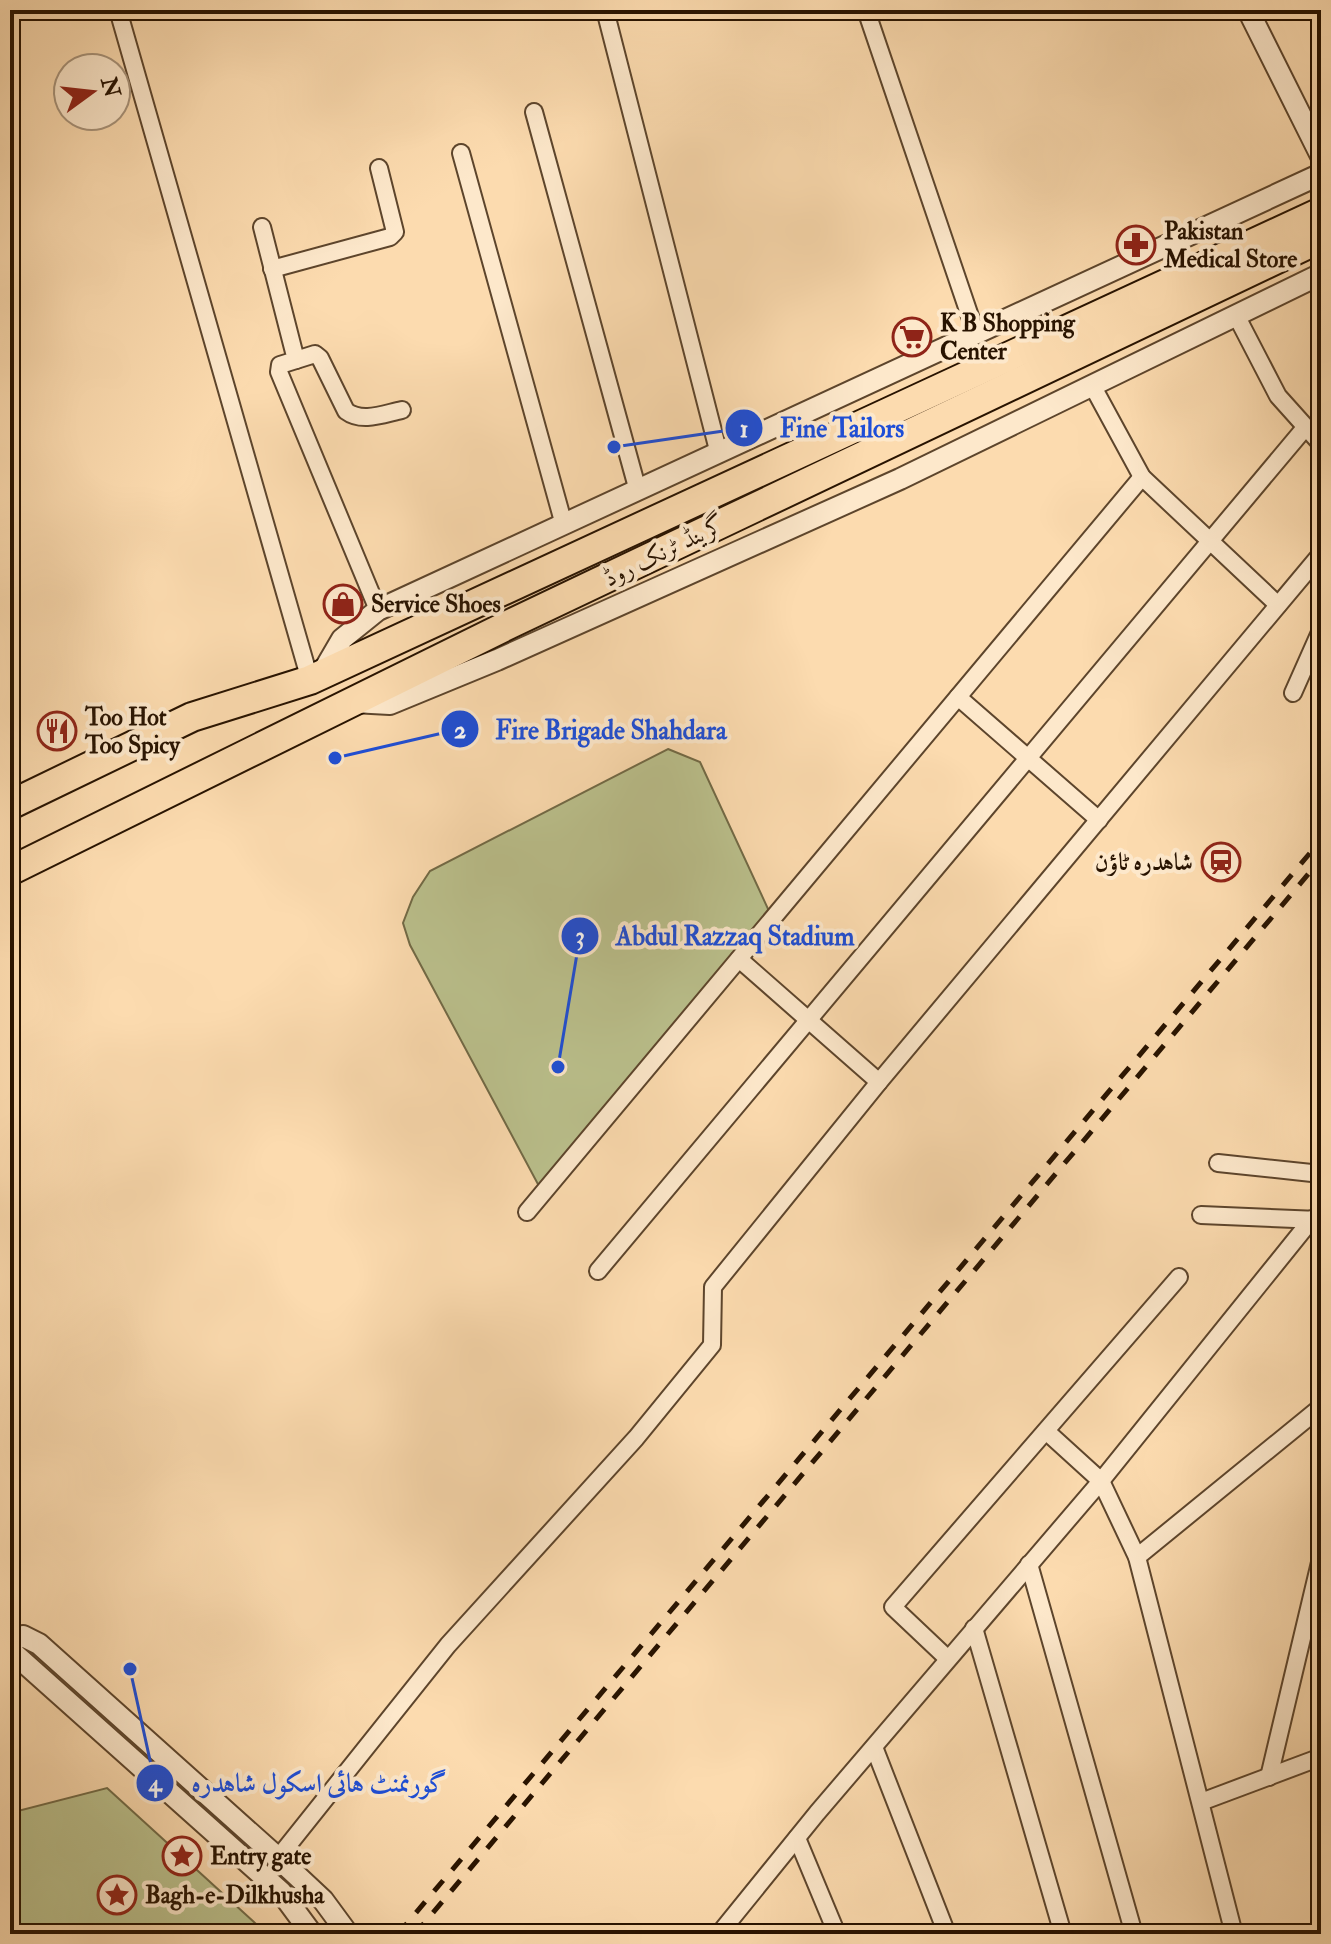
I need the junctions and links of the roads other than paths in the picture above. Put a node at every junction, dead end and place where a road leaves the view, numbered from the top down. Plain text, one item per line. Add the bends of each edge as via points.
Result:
1 (118, 10) edge
2 (605, 10) edge
3 (866, 10) edge
4 (1248, 10) edge
5 (534, 112) dead end
6 (461, 153) dead end
7 (1321, 156) edge
8 (379, 168) dead end
9 (1321, 174) edge
10 (1321, 212) edge
11 (262, 227) dead end
12 (1321, 238) edge
13 (272, 269) junction
14 (1321, 274) edge
15 (1236, 315) junction
16 (976, 334) junction
17 (296, 360) junction
18 (1092, 385) junction
19 (402, 410) dead end
20 (1304, 429) junction
21 (1321, 444) edge
22 (719, 454) junction
23 (1142, 477) junction
24 (638, 491) junction
25 (564, 525) junction
26 (1210, 541) junction
27 (1321, 554) edge
28 (1278, 605) junction
29 (378, 610) junction
30 (1321, 630) edge
31 (316, 677) junction
32 (1293, 693) dead end
33 (958, 697) junction
34 (353, 702) junction
35 (1028, 758) junction
36 (10, 805) edge
37 (1099, 820) junction
38 (10, 871) edge
39 (739, 959) junction
40 (808, 1020) junction
41 (879, 1082) junction
42 (1218, 1163) dead end
43 (1321, 1174) edge
44 (527, 1212) dead end
45 (1201, 1215) dead end
46 (1316, 1220) edge
47 (598, 1271) dead end
48 (1179, 1277) dead end
49 (1321, 1407) edge
50 (1046, 1431) junction
51 (1101, 1481) junction
52 (1137, 1557) junction
53 (1321, 1558) edge
54 (1029, 1564) junction
55 (974, 1628) junction
56 (10, 1642) edge
57 (10, 1650) edge
58 (948, 1659) junction
59 (874, 1747) junction
60 (1321, 1757) edge
61 (1269, 1777) junction
62 (1201, 1802) junction
63 (797, 1838) junction
64 (278, 1858) junction
65 (734, 1916) junction
66 (312, 1934) edge
67 (348, 1934) edge
68 (719, 1934) edge
69 (742, 1934) edge
70 (837, 1934) edge
71 (947, 1934) edge
72 (1063, 1934) edge
73 (1134, 1934) edge
74 (1234, 1934) edge

1 - 31 street
2 - 22 street
3 - 16 street
4 - 7 street
5 - 24 street
6 - 25 street
8 - 13 street via 395,232 390,237
9 - 16 street
10 - 31 highway, گرینڈ ٹرنک روڈ
11 - 13 street
12 - 34 highway, گرینڈ ٹرنک روڈ
13 - 17 street
14 - 15 street
15 - 18 street
15 - 20 street via 1278,396
16 - 22 street
17 - 19 street via 315,354 320,358 353,416
17 - 29 street via 280,365 279,372
18 - 23 street
18 - 34 street via 900,479 497,660 390,704
20 - 21 street
20 - 26 street
22 - 24 street
23 - 26 street
23 - 33 street
24 - 25 street
25 - 29 street
26 - 28 street
26 - 35 street
27 - 28 street
28 - 37 street
29 - 31 street via 342,639
30 - 32 street
31 - 36 highway, گرینڈ ٹرنک روڈ via 192,717
33 - 35 street
33 - 39 street
34 - 38 highway, گرینڈ ٹرنک روڈ
35 - 37 street
35 - 40 street
37 - 41 street
39 - 40 street
39 - 44 street
40 - 41 street
40 - 47 street
41 - 64 street via 713,1287 712,1345 636,1438 448,1645
42 - 43 street
45 - 46 street
46 - 51 street
48 - 50 street
49 - 52 street
50 - 51 street
50 - 58 street via 893,1607
51 - 52 street
51 - 54 street
52 - 62 street
53 - 61 street
54 - 55 street
54 - 73 street
55 - 58 street
55 - 72 street
56 - 64 street via 23,1636 39,1644
57 - 66 street via 281,1892
58 - 59 street
59 - 63 street
59 - 71 street
60 - 61 street
61 - 62 street
62 - 74 street
63 - 65 street
63 - 70 street
64 - 67 street via 323,1900
65 - 68 street
65 - 69 street

